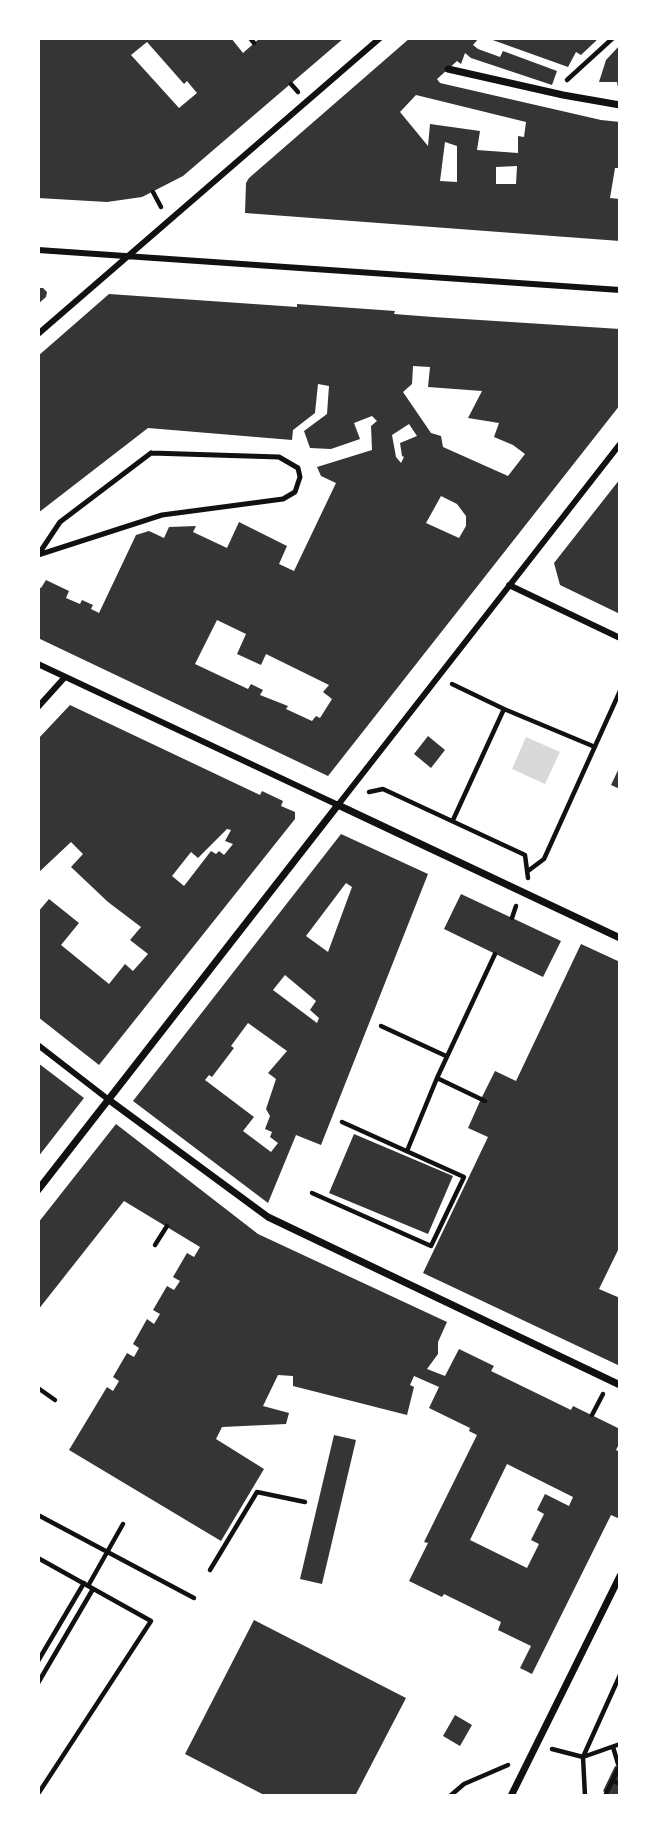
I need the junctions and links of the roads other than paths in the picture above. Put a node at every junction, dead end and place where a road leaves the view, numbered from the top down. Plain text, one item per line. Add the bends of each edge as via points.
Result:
1 (380, 38) edge
2 (448, 69) dead end
3 (620, 105) edge
4 (38, 250) edge
5 (127, 256) junction
6 (620, 290) edge
7 (38, 334) edge
8 (619, 446) edge
9 (38, 554) edge
10 (509, 585) junction
11 (620, 638) edge
12 (38, 664) edge
13 (65, 677) junction
14 (38, 706) edge
15 (338, 805) junction
16 (620, 939) edge
17 (38, 1045) edge
18 (108, 1100) junction
19 (38, 1189) edge
20 (620, 1385) edge
21 (620, 1576) edge
22 (511, 1796) edge

1 - 5 street
2 - 3 street
4 - 5 street
5 - 6 street
5 - 7 street
8 - 10 street
9 - 9 lane via 162,515 283,499 295,492 298,468 279,457 151,453 60,522
10 - 11 street
10 - 15 street
12 - 13 street
13 - 14 street
13 - 15 street
15 - 16 street
15 - 18 street
17 - 18 street
18 - 19 street
18 - 20 street via 268,1217
21 - 22 street

